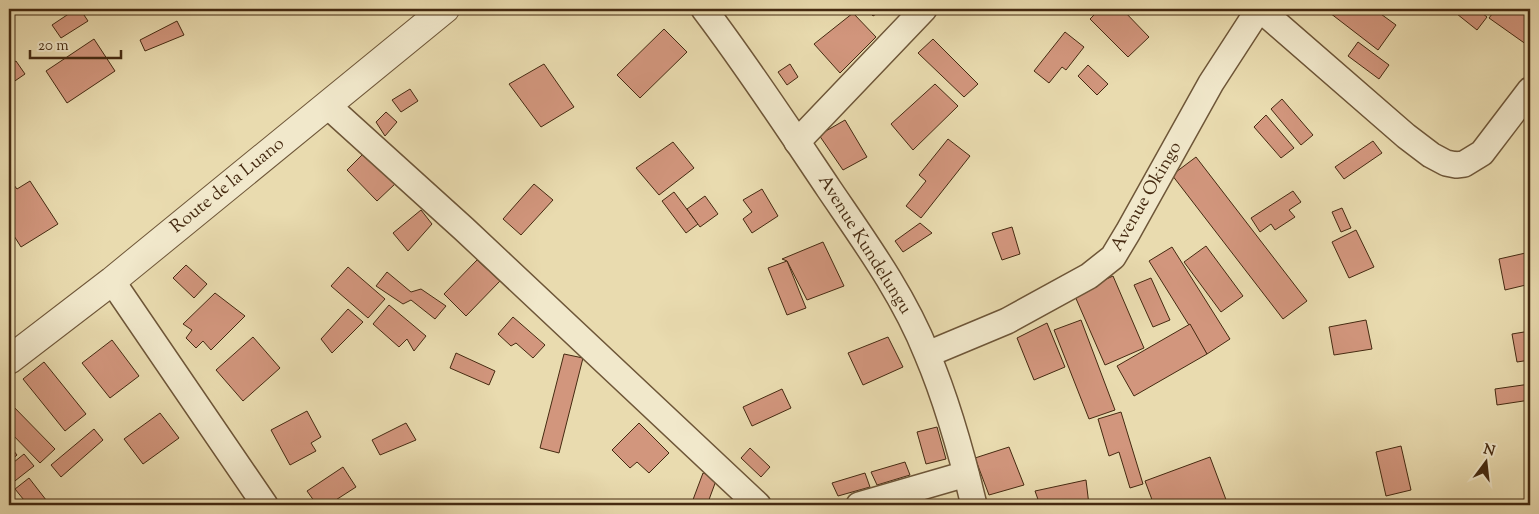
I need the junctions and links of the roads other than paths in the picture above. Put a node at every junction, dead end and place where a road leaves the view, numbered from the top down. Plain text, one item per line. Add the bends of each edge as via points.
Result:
1 (445, 9) edge
2 (704, 9) edge
3 (924, 9) edge
4 (1259, 9) edge
5 (1530, 90) edge
6 (328, 106) junction
7 (797, 142) junction
8 (112, 281) junction
9 (928, 354) junction
10 (9, 360) edge
11 (966, 474) junction
12 (264, 505) edge
13 (758, 505) edge
14 (859, 505) edge
15 (974, 505) edge

1 - 6 street, Route de la Luano
2 - 7 street, Avenue Kundelungu
3 - 7 street
4 - 5 street via 1406,136 1446,163 1464,164 1482,153
4 - 9 street, Avenue Okingo via 1211,83 1113,256 1089,276 1007,320
6 - 8 street, Route de la Luano
6 - 13 street
7 - 9 street, Avenue Kundelungu via 886,273
8 - 10 street, Route de la Luano
8 - 12 street
9 - 11 street, Avenue Kundelungu
11 - 14 street
11 - 15 street, Avenue Kundelungu

